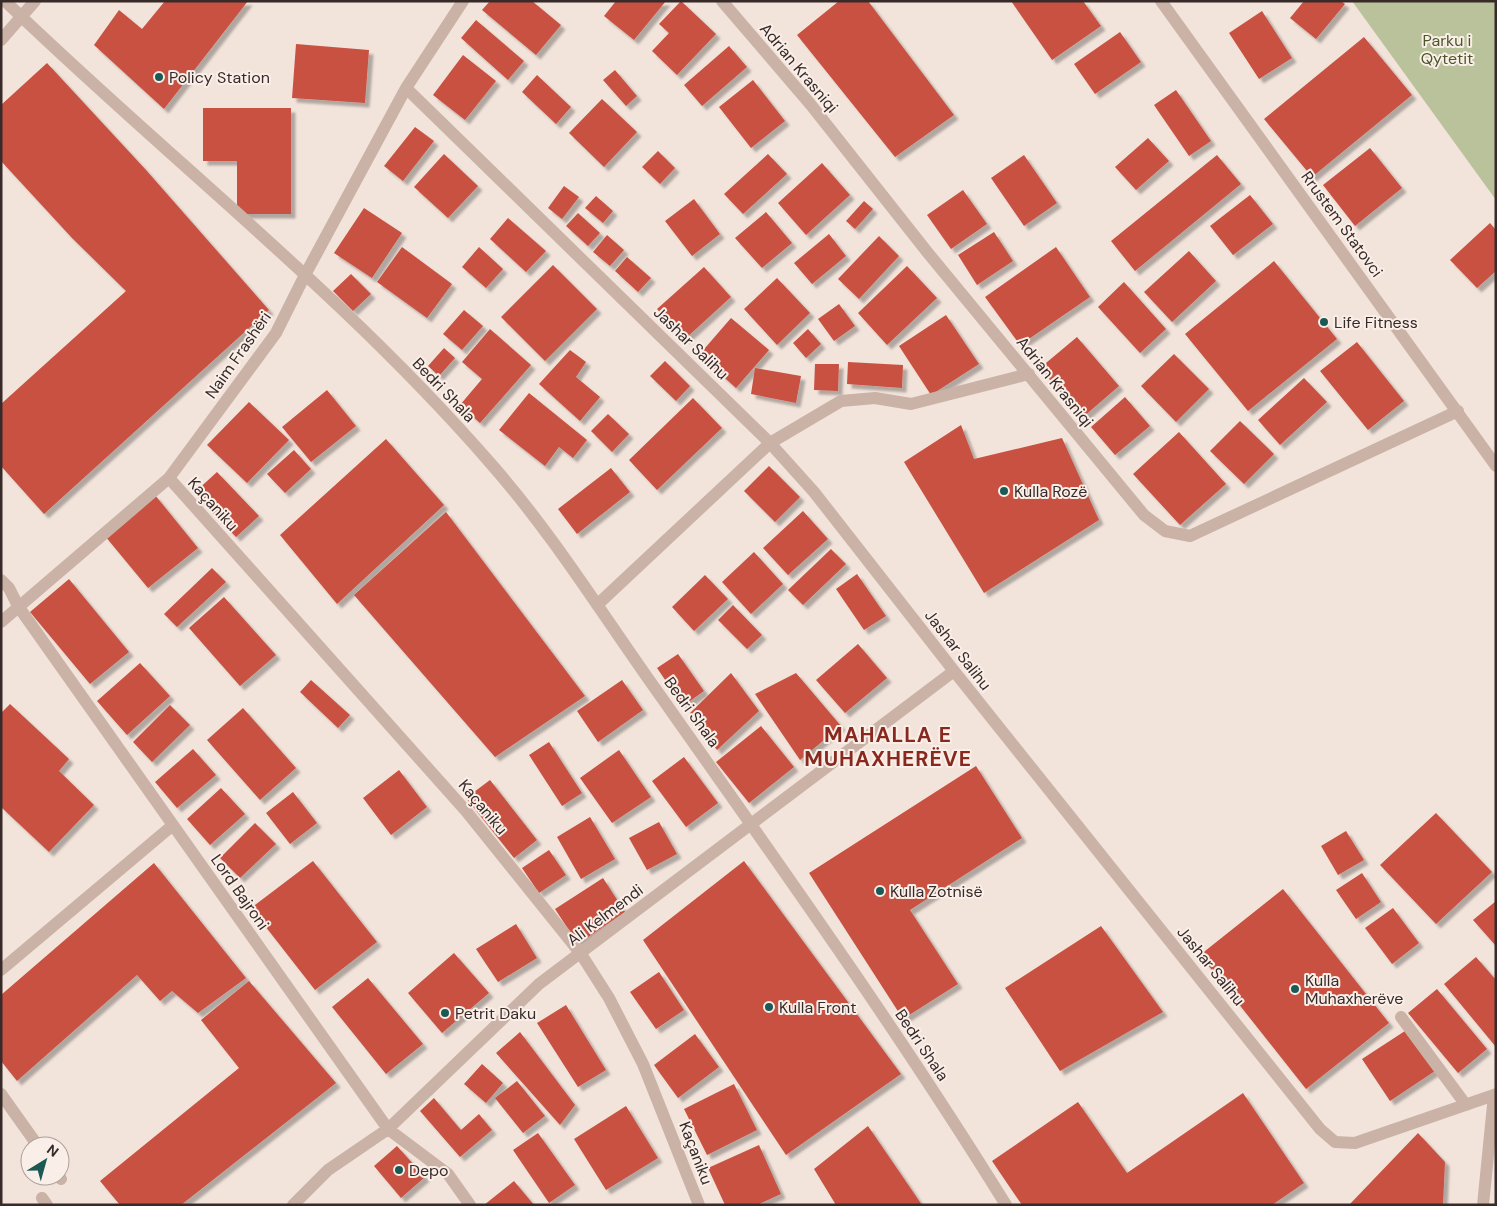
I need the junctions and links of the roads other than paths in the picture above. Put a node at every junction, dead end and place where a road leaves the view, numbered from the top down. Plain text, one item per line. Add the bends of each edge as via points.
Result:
1 (5, 1) edge
2 (35, 1) edge
3 (463, 1) edge
4 (722, 1) edge
5 (1162, 1) edge
6 (20, 16) junction
7 (1, 40) edge
8 (406, 88) junction
9 (305, 276) junction
10 (1029, 374) junction
11 (1458, 411) junction
12 (770, 443) junction
13 (1496, 466) edge
14 (169, 478) junction
15 (1, 580) edge
16 (596, 605) junction
17 (18, 606) junction
18 (1, 622) edge
19 (954, 671) junction
20 (173, 825) junction
21 (753, 825) junction
22 (581, 954) junction
23 (1, 970) edge
24 (1401, 1016) dead end
25 (1, 1094) edge
26 (1495, 1094) edge
27 (1466, 1105) junction
28 (388, 1129) junction
29 (31, 1136) edge
30 (293, 1205) edge
31 (470, 1205) edge
32 (699, 1205) edge
33 (1006, 1205) edge
34 (1483, 1205) edge

1 - 6 street, Bedri Shala
2 - 6 street
3 - 8 street, Naim Frashëri
4 - 10 street, Adrian Krasniqi
5 - 11 street, Rrustem Statovci
6 - 7 street
6 - 9 street, Bedri Shala
8 - 9 street, Naim Frashëri
8 - 12 street, Jashar Salihu
9 - 14 street, Naim Frashëri via 276,333
9 - 16 street, Bedri Shala via 432,400 490,463 541,523
10 - 11 street, Adrian Krasniqi via 1144,516 1165,531 1190,536
10 - 12 street via 911,404 875,398 841,401
11 - 13 street, Rrustem Statovci
12 - 16 street
12 - 19 street, Jashar Salihu via 814,492
14 - 17 street, Naim Frashëri
14 - 22 street, Kaçaniku via 466,811
15 - 17 street, Lord Bajroni
16 - 21 street, Bedri Shala
17 - 18 street, Naim Frashëri
17 - 20 street, Lord Bajroni
19 - 21 street, Ali Kelmendi
19 - 27 street, Jashar Salihu via 1320,1129 1335,1142 1355,1143
20 - 23 street
20 - 28 street, Lord Bajroni
21 - 22 street, Ali Kelmendi
21 - 33 street, Bedri Shala via 959,1129
22 - 28 street, Ali Kelmendi via 539,984
22 - 32 street, Kaçaniku via 644,1064
24 - 27 street
25 - 29 street
26 - 27 street, Jashar Salihu
26 - 34 street
28 - 30 street, Ali Kelmendi via 328,1170
28 - 31 street, Lord Bajroni via 448,1174

